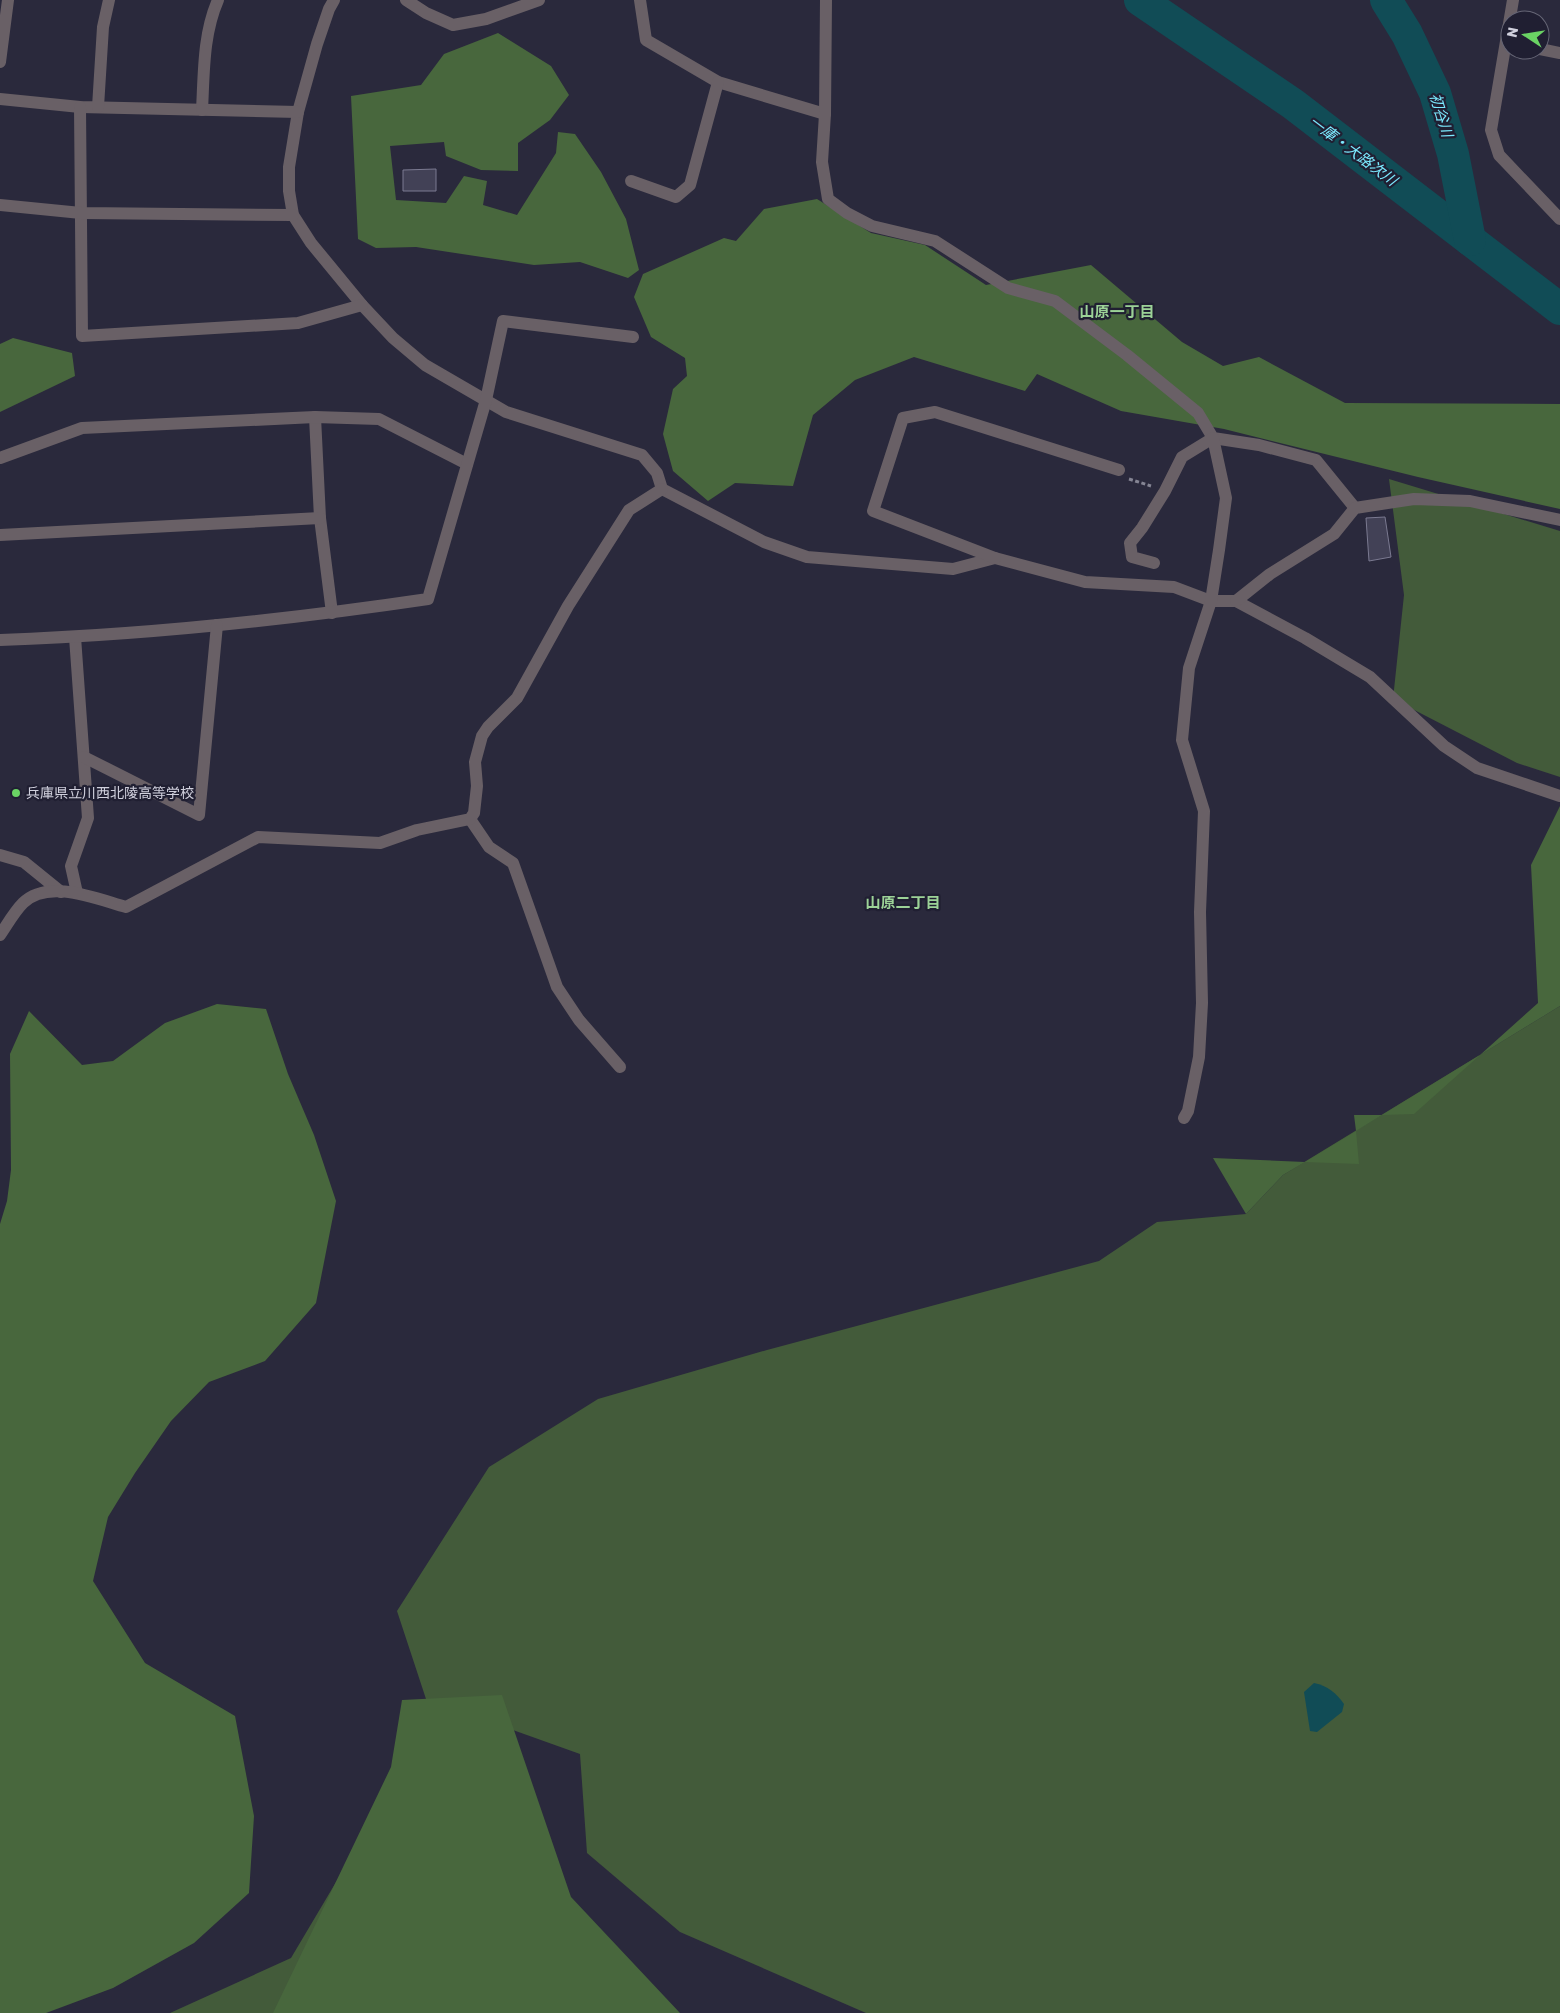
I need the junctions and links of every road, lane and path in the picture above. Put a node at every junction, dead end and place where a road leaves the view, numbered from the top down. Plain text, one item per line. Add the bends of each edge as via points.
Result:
1 (8, 0) edge
2 (109, 0) edge
3 (218, 0) edge
4 (334, 0) edge
5 (406, 0) edge
6 (539, 0) edge
7 (640, 0) edge
8 (826, 0) edge
9 (1505, 60) edge
10 (0, 62) edge
11 (718, 82) junction
12 (0, 99) edge
13 (80, 106) junction
14 (98, 107) junction
15 (202, 110) junction
16 (298, 112) junction
17 (825, 114) junction
18 (631, 181) dead end
19 (0, 205) edge
20 (81, 213) junction
21 (293, 215) junction
22 (1560, 219) edge
23 (362, 305) junction
24 (633, 337) dead end
25 (486, 400) junction
26 (315, 417) junction
27 (1213, 438) junction
28 (0, 458) edge
29 (467, 464) junction
30 (1119, 470) joint
31 (662, 489) junction
32 (1165, 491) junction
33 (1355, 508) junction
34 (320, 518) junction
35 (1560, 520) edge
36 (0, 535) edge
37 (995, 558) junction
38 (1154, 563) dead end
39 (1211, 601) junction
40 (1236, 601) junction
41 (332, 613) junction
42 (217, 625) junction
43 (75, 638) junction
44 (0, 640) edge
45 (84, 757) junction
46 (1560, 796) edge
47 (470, 819) junction
48 (0, 855) edge
49 (61, 892) junction
50 (77, 893) junction
51 (0, 935) edge
52 (620, 1067) dead end
53 (1184, 1118) dead end

1 - 10 street
2 - 14 street via 103,27
3 - 15 street via 212,12 205,47
4 - 16 street via 317,44
5 - 6 street via 453,25 486,19
7 - 11 street via 646,40
8 - 17 street
9 - 22 street via 1491,130 1499,155
11 - 17 street
11 - 18 street via 690,185 676,197
12 - 13 street
13 - 14 street
13 - 20 street
14 - 15 street
15 - 16 street
16 - 21 street via 289,167
17 - 27 street via 822,162 828,199 872,226 935,240 1008,288 1055,301 1198,413
19 - 20 street
20 - 21 street
20 - 23 street via 82,336 298,323
21 - 23 street via 311,243
23 - 25 street via 393,338 425,365
24 - 25 street via 503,321
25 - 29 street
25 - 31 street via 506,412 642,455 657,473
26 - 28 street via 82,428
26 - 29 street via 379,419
26 - 34 street
27 - 32 street via 1182,457
27 - 33 street via 1259,445 1316,460
27 - 39 street via 1226,498
29 - 41 street via 428,599
30 - 32 path via 1126,478
30 - 37 street via 934,412 903,418 873,511
31 - 37 street via 764,542 807,557 953,569
31 - 47 street via 629,510 568,606 517,698 482,736 475,762 477,786 474,813
32 - 38 street via 1130,543 1132,557
33 - 35 street via 1414,499 1470,501
33 - 40 street via 1334,534 1270,574
34 - 36 street
34 - 41 street
37 - 39 street via 1085,582 1174,586
39 - 40 street
39 - 53 street via 1189,668 1182,740 1204,811 1199,1057
40 - 46 street via 1370,677 1444,746 1477,768
41 - 42 street
42 - 43 street
42 - 45 street via 199,815
43 - 44 street
43 - 45 street
45 - 50 street via 88,818 71,866
47 - 50 street via 417,830 380,843 258,837 126,907
47 - 52 street via 490,847 513,863 557,987 579,1020
48 - 49 street via 24,862
49 - 50 street
49 - 51 street via 39,893 23,903

